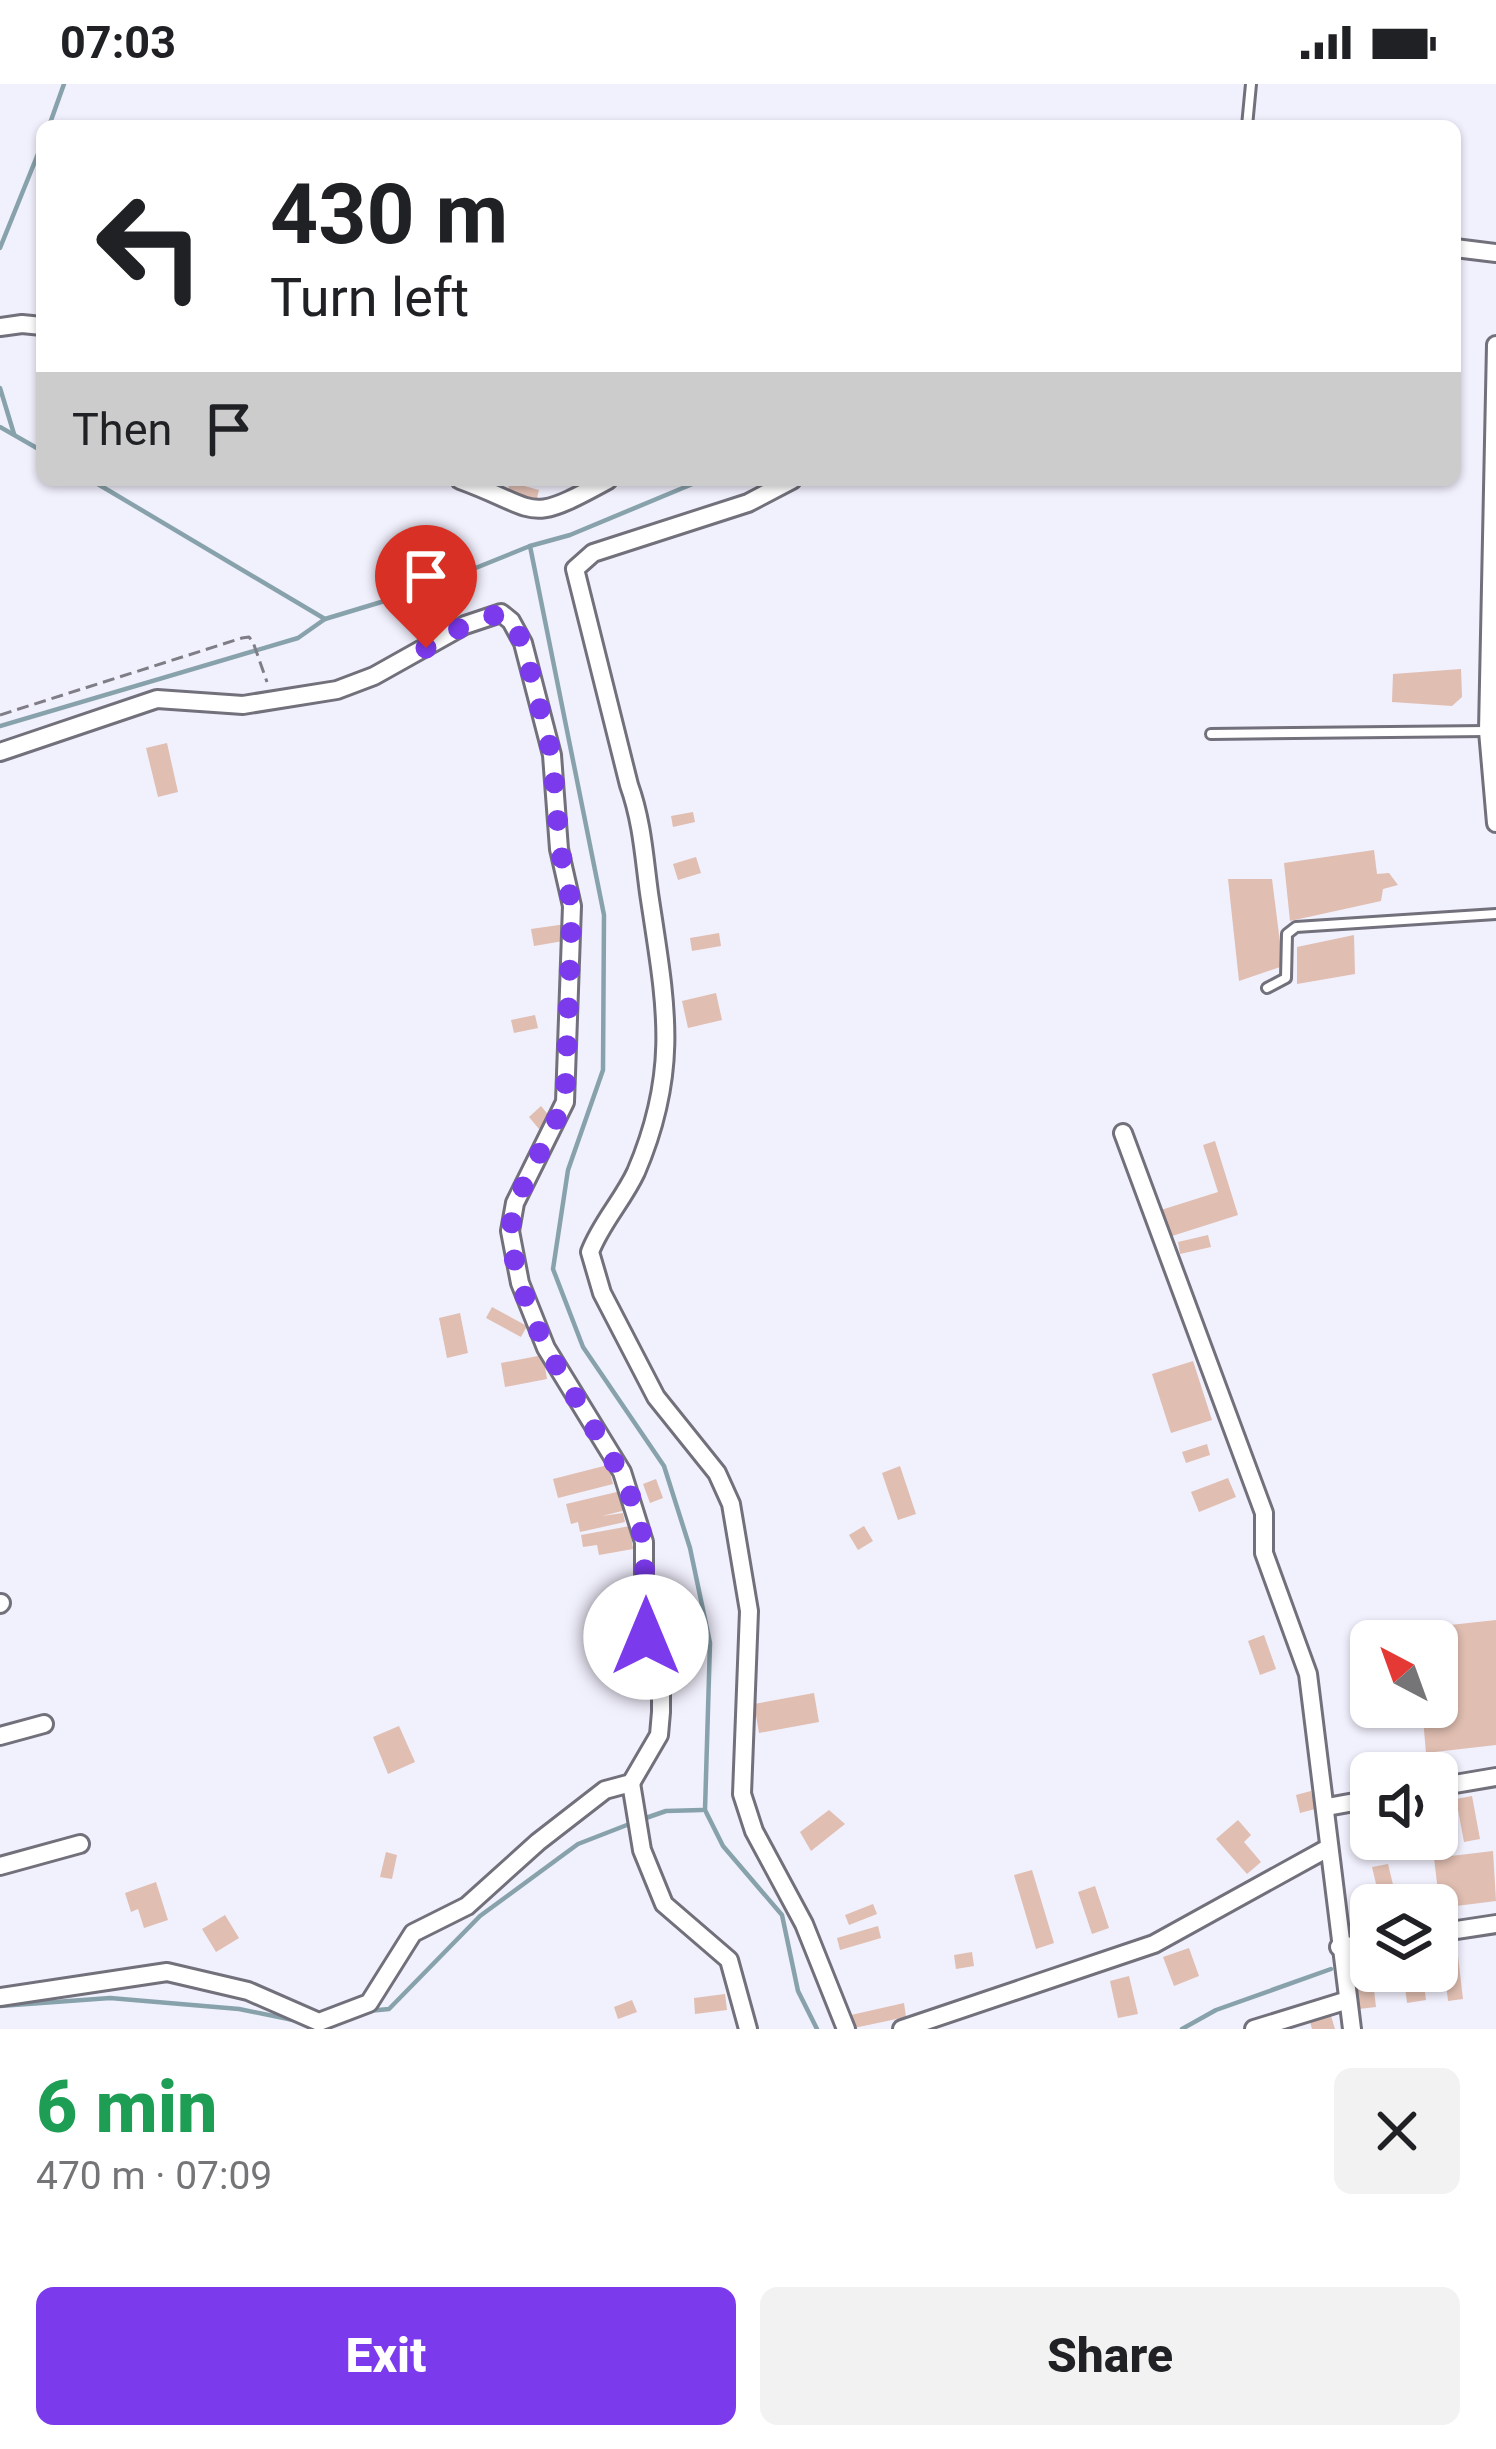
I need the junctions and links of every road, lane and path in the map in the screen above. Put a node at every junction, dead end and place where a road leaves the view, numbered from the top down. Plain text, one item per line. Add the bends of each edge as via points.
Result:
1 (1251, 84) edge
2 (1248, 120) edge
3 (1461, 249) edge
4 (1496, 253) edge
5 (3, 326) edge
6 (36, 326) edge
7 (1496, 345) edge
8 (474, 486) edge
9 (597, 486) edge
10 (780, 486) edge
11 (273, 701) junction
12 (0, 715) edge
13 (1492, 731) edge
14 (1210, 734) dead end
15 (0, 752) edge
16 (1496, 823) edge
17 (1496, 914) edge
18 (1267, 988) dead end
19 (1123, 1132) dead end
20 (44, 1724) dead end
21 (0, 1736) edge
22 (1496, 1777) edge
23 (632, 1783) junction
24 (1458, 1783) edge
25 (1350, 1803) edge
26 (1327, 1807) junction
27 (80, 1844) dead end
28 (1328, 1848) junction
29 (0, 1866) edge
30 (1496, 1924) edge
31 (1458, 1930) edge
32 (1350, 1945) edge
33 (1339, 1947) junction
34 (0, 1997) edge
35 (1348, 2000) junction
36 (748, 2029) edge
37 (846, 2029) edge
38 (902, 2029) edge
39 (1254, 2029) edge
40 (1352, 2029) edge

1 - 2 lane
3 - 4 street
5 - 6 street
7 - 13 street
8 - 9 street via 531,511 558,508
10 - 37 street via 592,553 575,569 641,820 668,1018 652,1127 590,1252 602,1293 656,1397 717,1473 737,1528 749,1610 742,1794
11 - 12 path via 254,642 242,638
11 - 15 street via 157,699
11 - 23 street via 374,676 489,615 511,621 523,643 552,755 572,952 565,1102 515,1203 510,1232 528,1307 622,1472 644,1541 644,1621 661,1712 659,1735
13 - 14 lane
13 - 16 street
17 - 18 lane via 1296,927 1287,934 1286,977
19 - 26 street via 1264,1513 1264,1553 1307,1673
20 - 21 street
22 - 24 street
23 - 34 street via 605,1790 466,1906 413,1933 369,2003 320,2022 261,1995 167,1972
23 - 36 street via 642,1850 664,1904 729,1960
25 - 26 street
26 - 28 street
27 - 29 street
28 - 33 street
28 - 38 street via 1154,1944
30 - 31 street
32 - 33 street
33 - 35 street
35 - 39 street
35 - 40 street

